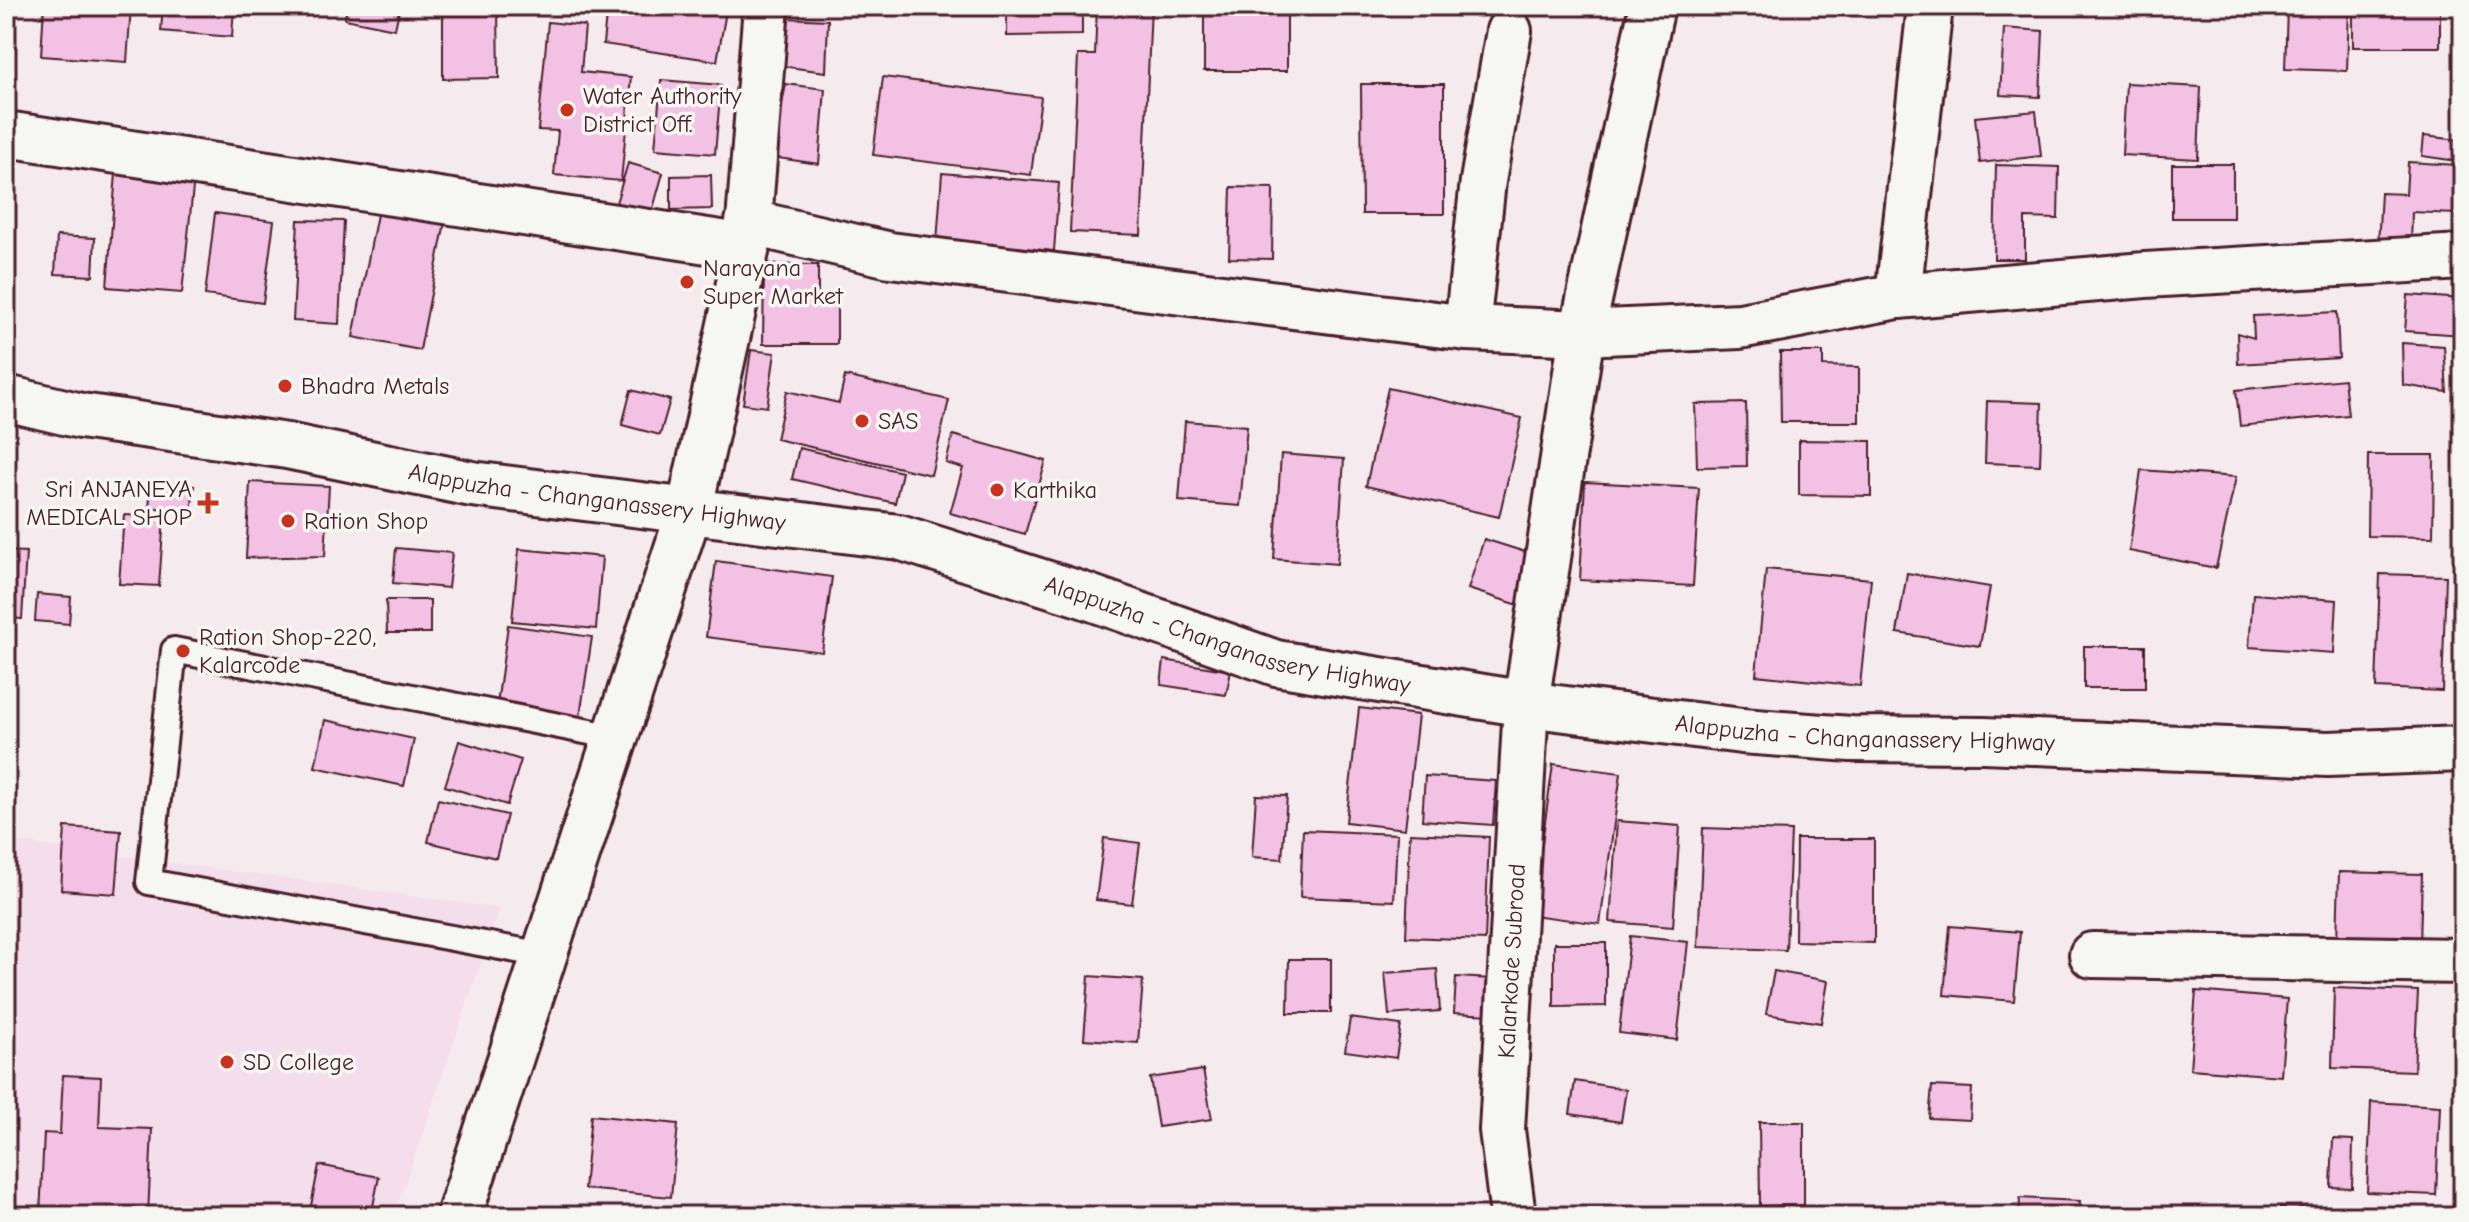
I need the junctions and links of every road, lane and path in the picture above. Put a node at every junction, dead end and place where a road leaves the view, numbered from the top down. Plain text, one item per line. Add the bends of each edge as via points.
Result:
1 (766, 6) edge
2 (1652, 6) edge
3 (1930, 6) edge
4 (1509, 31) dead end
5 (6, 134) edge
6 (748, 234) junction
7 (2463, 257) edge
8 (1898, 296) junction
9 (1467, 328) junction
10 (1582, 333) junction
11 (6, 398) edge
12 (689, 512) junction
13 (1526, 704) junction
14 (615, 737) junction
15 (2463, 749) edge
16 (544, 955) junction
17 (2092, 955) dead end
18 (2463, 961) edge
19 (459, 1216) edge
20 (1513, 1216) edge

1 - 6 street
2 - 10 street, Kalarkode Subroad
3 - 8 street
4 - 9 street via 1483,181
5 - 6 street
6 - 9 street
6 - 12 street
7 - 8 street
8 - 10 street via 1740,326
9 - 10 street
10 - 13 street, Kalarkode Subroad
11 - 12 street, Alappuzha - Changanassery Highway via 81,416 287,446 472,484
12 - 13 street, Alappuzha - Changanassery Highway via 899,537 1276,663
12 - 14 street
13 - 15 street, Alappuzha - Changanassery Highway via 1851,739 2328,754
13 - 20 street, Kalarkode Subroad via 1502,1130
14 - 16 street
14 - 16 lane via 174,650 149,882
16 - 19 street
17 - 18 street

